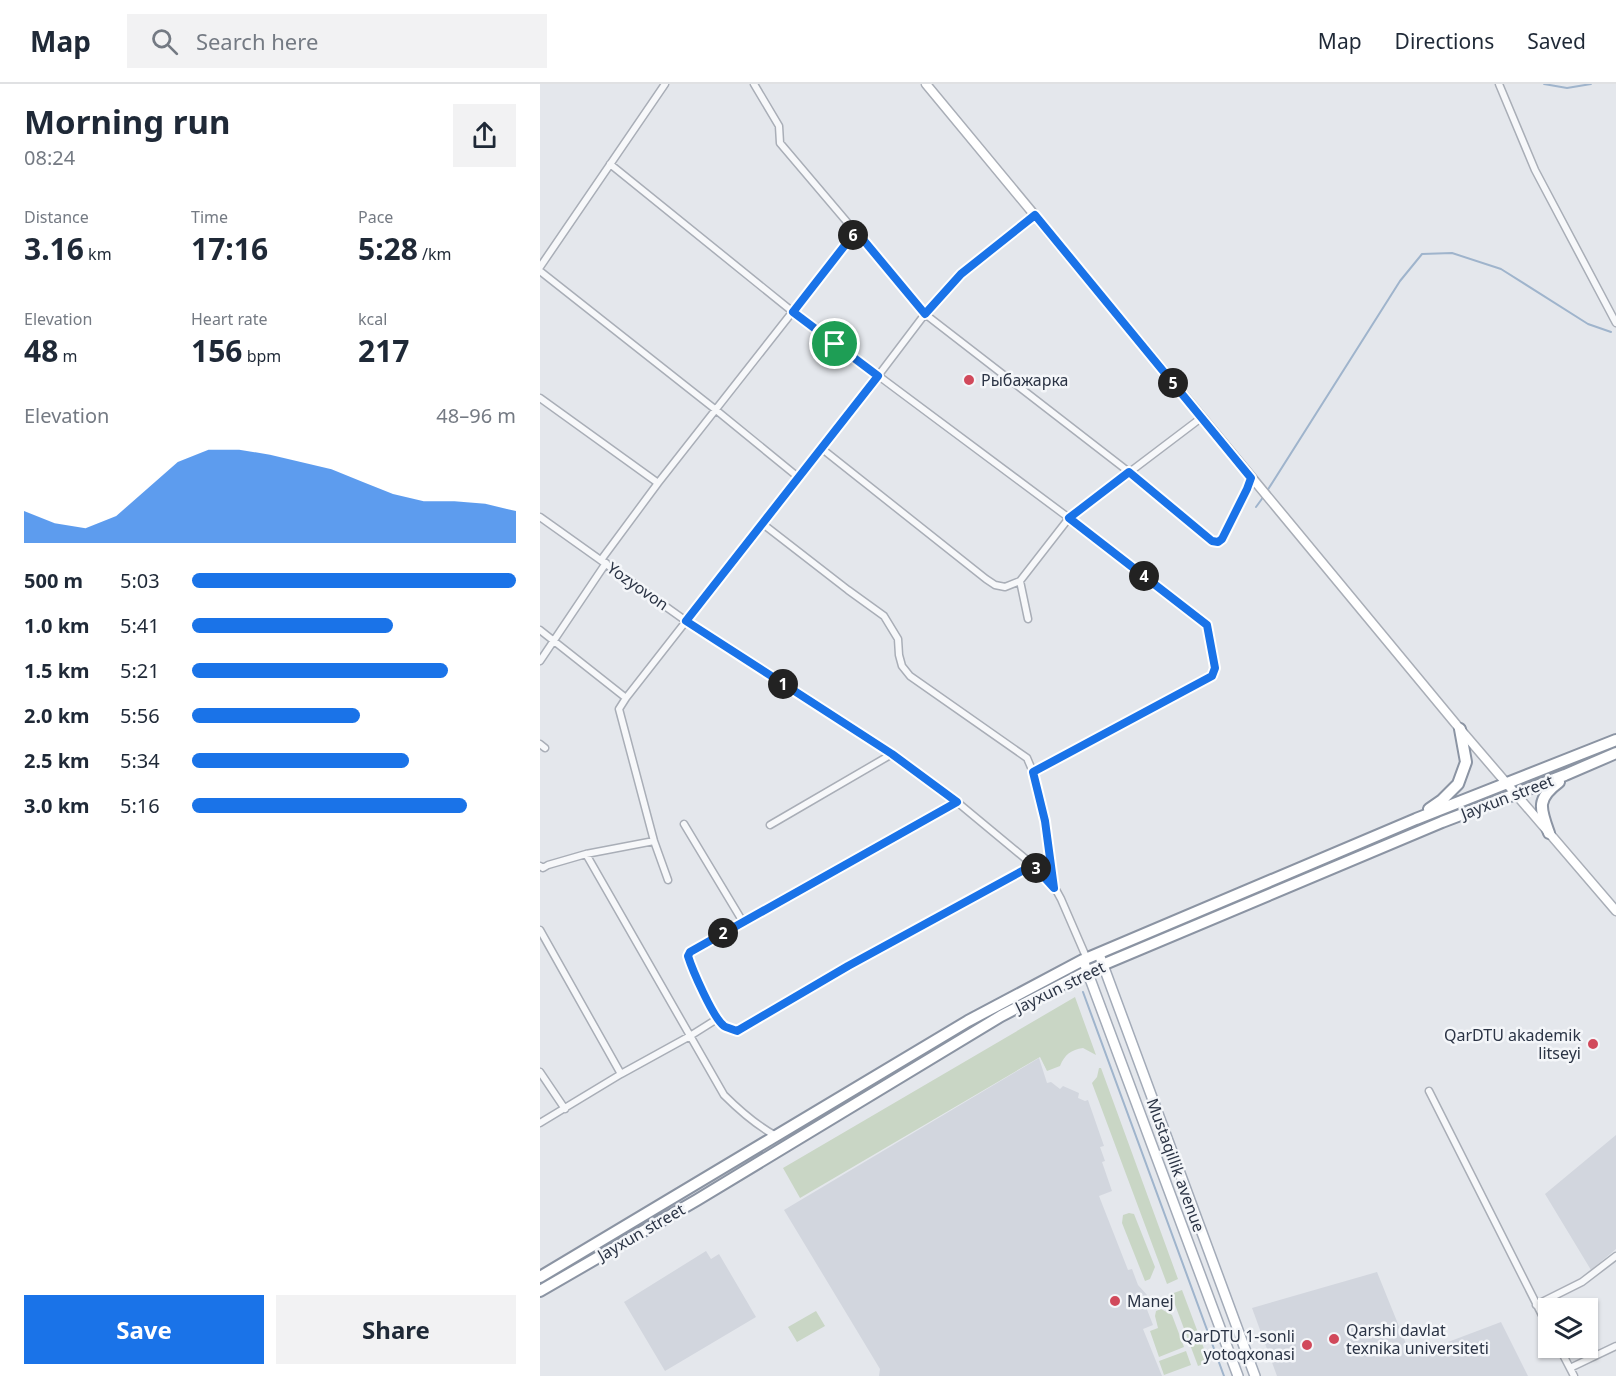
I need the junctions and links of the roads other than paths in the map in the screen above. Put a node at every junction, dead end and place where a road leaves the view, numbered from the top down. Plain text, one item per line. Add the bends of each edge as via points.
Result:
1 (665, 84) edge
2 (754, 84) edge
3 (926, 84) edge
4 (1499, 84) edge
5 (610, 164) junction
6 (1035, 215) junction
7 (856, 231) junction
8 (540, 269) edge
9 (793, 312) junction
10 (925, 314) junction
11 (1616, 323) edge
12 (878, 376) junction
13 (540, 398) edge
14 (716, 410) junction
15 (1201, 418) junction
16 (820, 448) junction
17 (1129, 472) junction
18 (798, 477) junction
19 (1251, 478) junction
20 (658, 483) junction
21 (540, 517) edge
22 (1069, 518) junction
23 (763, 524) junction
24 (604, 562) junction
25 (1020, 581) junction
26 (1028, 619) dead end
27 (686, 621) junction
28 (540, 630) edge
29 (554, 640) junction
30 (540, 661) edge
31 (626, 698) junction
32 (1460, 729) junction
33 (1616, 740) edge
34 (1616, 753) edge
35 (892, 754) junction
36 (1589, 765) junction
37 (1033, 772) junction
38 (1507, 784) junction
39 (1516, 794) junction
40 (957, 802) junction
41 (1416, 819) junction
42 (684, 824) dead end
43 (770, 825) dead end
44 (1549, 833) junction
45 (654, 841) junction
46 (586, 854) junction
47 (1033, 865) junction
48 (542, 867) edge
49 (668, 880) dead end
50 (1054, 888) junction
51 (1616, 911) edge
52 (743, 922) junction
53 (540, 930) edge
54 (1099, 954) junction
55 (1086, 963) junction
56 (1103, 965) junction
57 (717, 1019) junction
58 (690, 1036) junction
59 (540, 1072) edge
60 (621, 1074) junction
61 (1429, 1091) dead end
62 (565, 1109) junction
63 (540, 1123) edge
64 (776, 1136) junction
65 (1616, 1256) edge
66 (540, 1277) edge
67 (540, 1291) edge
68 (1536, 1305) junction
69 (1538, 1309) edge
70 (1616, 1346) edge
71 (1565, 1358) edge
72 (1570, 1368) junction
73 (1238, 1376) edge
74 (1255, 1376) edge
75 (1574, 1376) edge

1 - 5 street
2 - 7 street via 779,126 780,143
3 - 6 main road
4 - 11 street via 1535,170
5 - 8 street
5 - 9 street
6 - 10 street via 961,274
6 - 15 main road
7 - 9 street
7 - 10 street
8 - 14 street
9 - 12 street
9 - 14 street
10 - 12 street
10 - 17 street
12 - 16 street
12 - 22 street
13 - 20 street
14 - 18 street
14 - 20 street
15 - 17 street
15 - 19 main road
16 - 18 street
16 - 25 street via 994,585
17 - 19 street via 1218,542
17 - 22 street
18 - 23 street
19 - 32 main road
20 - 24 street
21 - 24 street, Yozyovon
22 - 25 street
22 - 37 street via 1207,625 1215,668 1212,676
23 - 27 street
23 - 37 street via 884,616 898,639 902,666 909,676 1027,758
24 - 27 street, Yozyovon
24 - 29 street
25 - 26 street
27 - 31 street
27 - 35 street, Yozyovon
28 - 29 street
29 - 30 street
29 - 31 street
31 - 45 street via 620,715
32 - 38 main road
32 - 41 highway via 1466,762 1458,784
33 - 38 highway, Jayxun street
34 - 36 highway, Jayxun street
35 - 40 street, Yozyovon
35 - 43 street
36 - 39 highway, Jayxun street
36 - 44 highway via 1548,790 1542,801 1542,815
37 - 50 street via 1045,821
38 - 39 main road
38 - 41 highway, Jayxun street
39 - 44 main road
39 - 56 highway, Jayxun street
40 - 47 street, Yozyovon
40 - 52 street
41 - 54 highway, Jayxun street
42 - 52 street
44 - 51 main road
45 - 46 street
45 - 49 street
46 - 48 street
46 - 58 street
47 - 50 street, Yozyovon
47 - 57 street via 737,1031 724,1027
50 - 55 street
52 - 57 street via 688,956
53 - 60 street
54 - 55 highway, Jayxun street
54 - 56 main road, Mustaqillik avenue
55 - 56 highway, Jayxun street
55 - 64 highway, Jayxun street via 968,1021
55 - 67 highway, Jayxun street
55 - 73 main road, Mustaqillik avenue
56 - 74 main road, Mustaqillik avenue
57 - 58 street
58 - 60 street
58 - 64 street via 724,1095
59 - 62 street
60 - 62 street
61 - 68 street
62 - 63 street
64 - 66 highway, Jayxun street
65 - 68 street via 1582,1282
68 - 69 street
70 - 72 street
71 - 72 street
72 - 75 street

